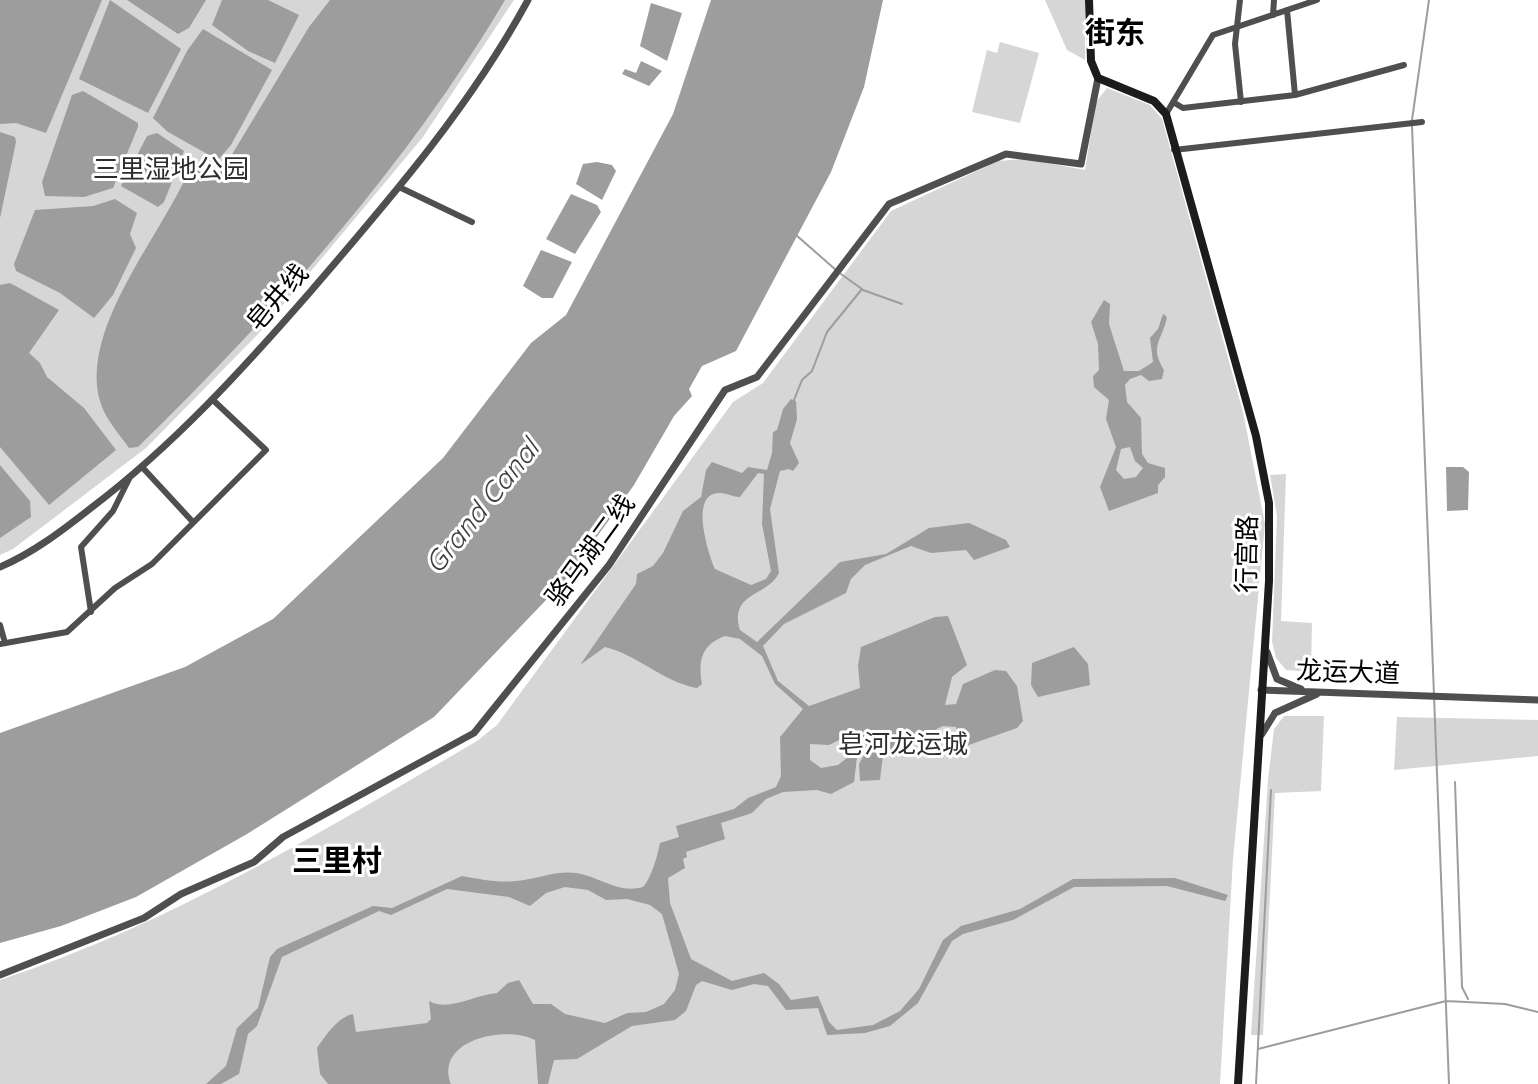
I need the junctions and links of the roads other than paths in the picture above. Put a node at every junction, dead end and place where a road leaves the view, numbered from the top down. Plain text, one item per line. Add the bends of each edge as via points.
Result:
1 (528, 0) edge
2 (1089, 0) edge
3 (1240, 0) edge
4 (1274, 0) edge
5 (1317, 0) edge
6 (1287, 10) junction
7 (1273, 15) junction
8 (1237, 27) junction
9 (1404, 65) dead end
10 (1098, 78) junction
11 (1295, 95) junction
12 (1173, 102) junction
13 (1241, 102) junction
14 (1166, 114) junction
15 (1415, 123) dead end
16 (1174, 150) junction
17 (399, 187) junction
18 (472, 222) dead end
19 (213, 400) junction
20 (143, 468) junction
21 (129, 479) junction
22 (192, 521) junction
23 (0, 567) edge
24 (91, 612) junction
25 (0, 625) edge
26 (1265, 642) junction
27 (3, 643) edge
28 (1261, 690) junction
29 (1318, 692) junction
30 (1538, 700) edge
31 (1258, 748) junction
32 (0, 975) edge
33 (1238, 1084) edge

1 - 17 street, 皂井线 via 482,78
2 - 10 main road via 1091,61
3 - 8 street
4 - 7 street
5 - 6 street
6 - 7 street
6 - 11 street
7 - 8 street
8 - 12 street via 1208,40
8 - 13 street
9 - 11 street
10 - 14 main road via 1154,101
10 - 32 street, 骆马湖二线 via 1081,164 1006,154 889,204 757,377 725,390 609,565 474,733 283,837 254,862 181,894 144,918
11 - 13 street
12 - 13 street via 1183,108
12 - 14 street
14 - 16 main road, 行宫路
15 - 16 street
16 - 26 main road, 行宫路 via 1262,458 1271,537
17 - 18 street
17 - 19 street, 皂井线
19 - 20 street, 皂井线
19 - 22 street via 266,450
20 - 21 street, 皂井线
20 - 22 street
21 - 23 street, 皂井线 via 61,531
21 - 24 street via 113,511 81,547
22 - 24 street via 152,564 115,588
24 - 27 street via 67,632
25 - 27 street
26 - 28 main road, 行宫路
26 - 29 street via 1277,679
28 - 29 street, 龙运大道
28 - 31 main road, 行宫路
29 - 30 street, 龙运大道
29 - 31 street via 1275,713 1265,724
31 - 33 main road, 行宫路

